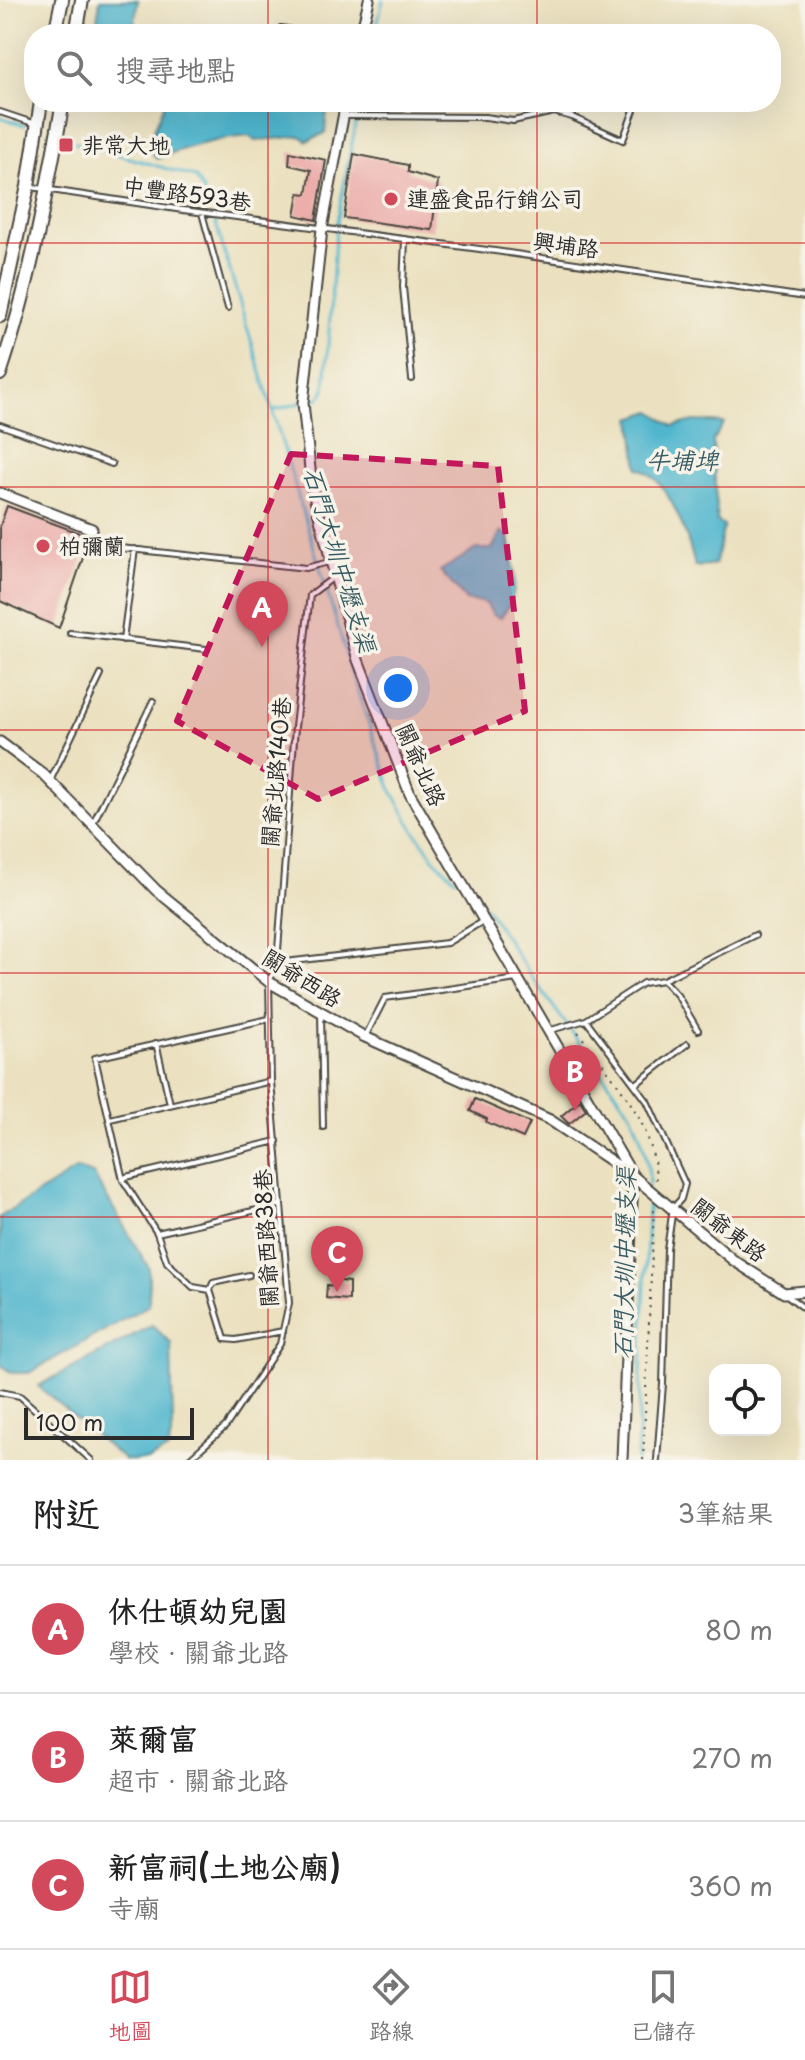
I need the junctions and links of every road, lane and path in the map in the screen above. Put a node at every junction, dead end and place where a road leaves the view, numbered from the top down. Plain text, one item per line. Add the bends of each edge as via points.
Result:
1 (62, 0) edge
2 (82, 0) edge
3 (369, 0) edge
4 (57, 24) edge
5 (78, 24) edge
6 (363, 24) edge
7 (0, 112) edge
8 (39, 112) edge
9 (61, 112) edge
10 (344, 112) edge
11 (554, 112) joint
12 (633, 112) edge
13 (343, 116) junction
14 (37, 124) junction
15 (28, 186) junction
16 (47, 189) junction
17 (202, 213) junction
18 (322, 229) junction
19 (405, 239) junction
20 (3, 290) edge
21 (805, 297) edge
22 (228, 308) dead end
23 (0, 316) edge
24 (0, 374) edge
25 (412, 379) dead end
26 (0, 425) edge
27 (112, 464) dead end
28 (0, 493) edge
29 (92, 529) dead end
30 (111, 547) dead end
31 (135, 549) junction
32 (331, 561) junction
33 (335, 576) junction
34 (70, 633) dead end
35 (123, 640) junction
36 (206, 649) dead end
37 (101, 675) dead end
38 (153, 701) dead end
39 (0, 742) edge
40 (50, 781) junction
41 (93, 823) junction
42 (484, 921) junction
43 (755, 935) dead end
44 (277, 963) junction
45 (519, 979) junction
46 (663, 980) junction
47 (269, 982) junction
48 (321, 1012) junction
49 (270, 1018) junction
50 (586, 1020) junction
51 (698, 1030) dead end
52 (548, 1031) junction
53 (578, 1032) dead end
54 (365, 1037) junction
55 (156, 1043) junction
56 (687, 1044) dead end
57 (271, 1081) junction
58 (636, 1084) junction
59 (170, 1104) junction
60 (109, 1119) junction
61 (323, 1127) dead end
62 (277, 1141) junction
63 (633, 1176) junction
64 (123, 1180) junction
65 (656, 1183) dead end
66 (654, 1198) dead end
67 (280, 1205) junction
68 (673, 1208) junction
69 (157, 1233) junction
70 (249, 1275) dead end
71 (210, 1290) junction
72 (805, 1291) edge
73 (784, 1293) junction
74 (805, 1309) edge
75 (283, 1331) junction
76 (0, 1392) edge
77 (91, 1460) edge
78 (188, 1460) edge
79 (622, 1460) edge
80 (643, 1460) edge
81 (657, 1460) edge

1 - 4 main road
2 - 5 main road
3 - 6 street
7 - 14 lane
8 - 14 main road
9 - 16 main road
10 - 13 street, 關爺北路
11 - 12 lane via 623,140
11 - 13 lane via 513,121
13 - 18 street, 關爺北路
14 - 15 main road
15 - 16 lane, 中豐路593巷
15 - 20 main road
16 - 17 lane, 中豐路593巷
16 - 24 main road via 26,291
17 - 18 lane, 中豐路593巷
17 - 22 lane
18 - 19 lane, 興埔路
18 - 32 street, 關爺北路 via 303,403 312,488
19 - 21 lane, 興埔路
19 - 25 lane via 403,287
20 - 23 main road
26 - 27 lane
28 - 29 street
30 - 31 lane
31 - 32 lane via 306,568
31 - 35 lane
32 - 33 street, 關爺北路
33 - 42 street, 關爺北路 via 358,660 410,794
33 - 44 lane, 關爺北路140巷 via 310,595
34 - 35 lane
35 - 36 lane
37 - 40 lane
38 - 41 lane
39 - 40 street, 關爺西路
40 - 41 street, 關爺西路
41 - 47 street, 關爺西路 via 156,890
42 - 44 lane via 447,943
42 - 45 street, 關爺北路
43 - 46 lane
44 - 47 lane, 關爺北路140巷
45 - 52 street, 關爺北路
45 - 54 lane via 385,998
46 - 50 lane via 643,983
46 - 51 lane
47 - 48 street, 關爺西路
47 - 49 lane, 關爺西路38巷
48 - 54 street, 關爺西路
48 - 61 lane
49 - 55 lane
49 - 57 lane, 關爺西路38巷
50 - 52 lane
50 - 58 lane
52 - 63 street, 關爺北路
53 - 65 path via 648,1133
54 - 63 street, 關爺西路 via 550,1120
55 - 59 lane
55 - 60 lane via 95,1058
56 - 58 lane
57 - 59 lane
57 - 62 lane, 關爺西路38巷
58 - 68 lane via 685,1184
59 - 60 lane
60 - 64 lane
62 - 64 lane
62 - 67 lane, 關爺西路38巷
63 - 68 street, 關爺東路
63 - 79 street
64 - 69 lane
66 - 80 path
67 - 69 lane
67 - 75 lane, 關爺西路38巷 via 289,1303
68 - 73 street, 關爺東路 via 733,1260
68 - 81 lane
69 - 71 lane via 167,1262 193,1287
70 - 71 lane via 213,1283
71 - 75 lane via 225,1339
72 - 73 street
73 - 74 lane, 關爺東路
75 - 78 lane, 關爺西路38巷 via 280,1344 226,1426
76 - 77 lane via 20,1396

